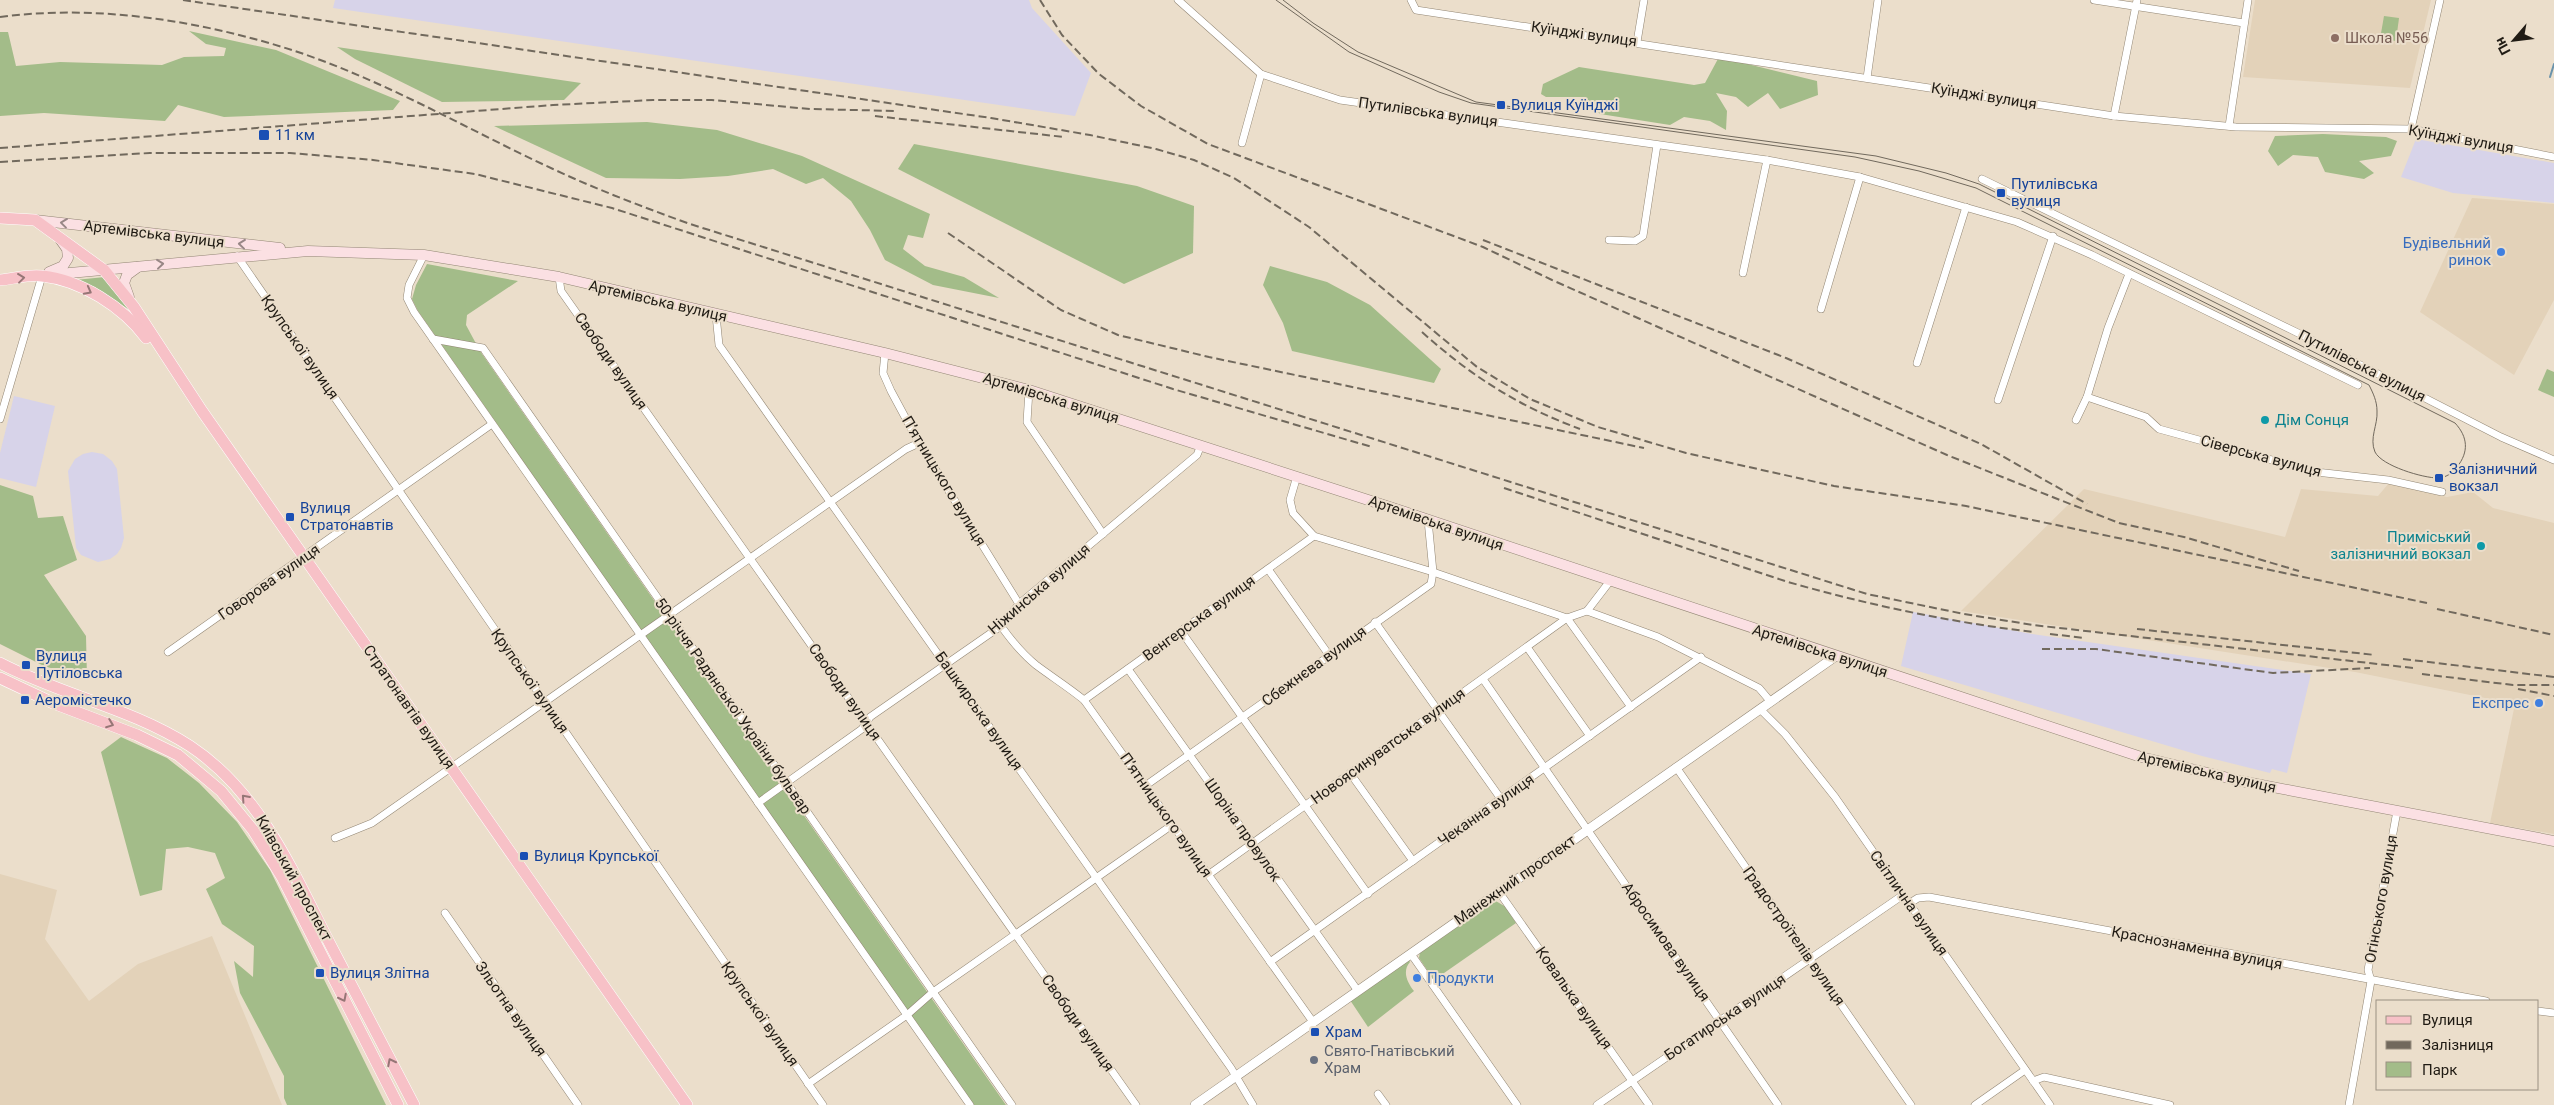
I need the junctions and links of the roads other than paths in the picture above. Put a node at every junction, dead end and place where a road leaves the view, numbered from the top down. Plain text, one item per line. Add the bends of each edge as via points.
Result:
1 (1178, 0) edge
2 (1411, 0) edge
3 (1644, 0) edge
4 (1878, 0) edge
5 (2094, 0) edge
6 (2248, 0) edge
7 (2440, 0) edge
8 (2137, 3) edge
9 (2244, 23) junction
10 (1637, 42) junction
11 (1261, 74) junction
12 (1867, 78) junction
13 (2114, 116) junction
14 (2229, 126) junction
15 (2411, 129) junction
16 (1242, 143) dead end
17 (1657, 145) junction
18 (2554, 157) edge
19 (1767, 160) junction
20 (1860, 177) junction
21 (1982, 179) dead end
22 (1966, 207) junction
23 (0, 218) edge
24 (35, 220) junction
25 (2053, 236) junction
26 (60, 238) junction
27 (1609, 240) dead end
28 (308, 251) junction
29 (424, 255) junction
30 (237, 256) junction
31 (138, 267) junction
32 (104, 270) junction
33 (1743, 273) dead end
34 (2129, 274) junction
35 (42, 276) junction
36 (558, 277) junction
37 (0, 280) edge
38 (134, 307) junction
39 (1821, 309) dead end
40 (716, 315) junction
41 (433, 339) junction
42 (885, 353) junction
43 (1917, 363) dead end
44 (2358, 385) dead end
45 (1029, 390) junction
46 (2087, 397) junction
47 (1998, 400) dead end
48 (202, 411) junction
49 (0, 419) edge
50 (2076, 420) dead end
51 (492, 424) junction
52 (919, 443) junction
53 (1201, 445) junction
54 (2554, 460) edge
55 (1296, 476) junction
56 (398, 491) junction
57 (2442, 492) dead end
58 (830, 502) junction
59 (1428, 520) junction
60 (1104, 534) junction
61 (1314, 536) junction
62 (751, 557) junction
63 (304, 558) junction
64 (1268, 569) junction
65 (1433, 572) junction
66 (1610, 581) junction
67 (1020, 604) junction
68 (1587, 612) junction
69 (670, 615) junction
70 (1567, 618) junction
71 (1375, 622) junction
72 (1001, 626) junction
73 (1181, 631) junction
74 (641, 635) junction
75 (1527, 647) junction
76 (168, 652) dead end
77 (1329, 655) junction
78 (1836, 656) junction
79 (1701, 657) junction
80 (0, 663) edge
81 (946, 665) junction
82 (1128, 669) junction
83 (0, 678) edge
84 (1482, 679) junction
85 (59, 688) junction
86 (86, 698) junction
87 (1084, 700) junction
88 (1770, 701) junction
89 (53, 703) junction
90 (545, 703) junction
91 (1631, 707) junction
92 (1760, 709) junction
93 (1438, 710) junction
94 (85, 715) junction
95 (1242, 717) junction
96 (865, 722) junction
97 (1590, 736) junction
98 (1190, 755) junction
99 (1676, 767) junction
100 (452, 768) junction
101 (1546, 768) junction
102 (1350, 773) junction
103 (787, 783) junction
104 (1145, 786) junction
105 (1501, 799) junction
106 (758, 803) junction
107 (1305, 806) junction
108 (2397, 811) junction
109 (1172, 825) junction
110 (1588, 829) junction
111 (335, 838) dead end
112 (2554, 841) edge
113 (1252, 843) junction
114 (1413, 861) junction
115 (1208, 874) junction
116 (1096, 878) junction
117 (1500, 892) junction
118 (1368, 894) junction
119 (1904, 894) junction
120 (1910, 903) junction
121 (445, 913) dead end
122 (1315, 931) junction
123 (1015, 933) junction
124 (1411, 954) junction
125 (1810, 959) junction
126 (1270, 962) junction
127 (2371, 980) junction
128 (1358, 990) junction
129 (933, 992) junction
130 (2481, 1000) edge
131 (2539, 1011) edge
132 (2554, 1014) edge
133 (907, 1015) junction
134 (1720, 1020) junction
135 (1313, 1022) junction
136 (2025, 1070) junction
137 (1237, 1076) junction
138 (1632, 1081) junction
139 (2033, 1081) junction
140 (808, 1084) junction
141 (1378, 1094) dead end
142 (398, 1105) edge
143 (414, 1105) edge
144 (578, 1105) edge
145 (687, 1105) edge
146 (823, 1105) edge
147 (970, 1105) edge
148 (1012, 1105) edge
149 (1136, 1105) edge
150 (1195, 1105) edge
151 (1253, 1105) edge
152 (1386, 1105) edge
153 (1517, 1105) edge
154 (1597, 1105) edge
155 (1649, 1105) edge
156 (1778, 1105) edge
157 (1911, 1105) edge
158 (1975, 1105) edge
159 (2050, 1105) edge
160 (2170, 1105) edge
161 (2349, 1105) edge

1 - 11 street, Путилівська вулиця
2 - 10 street, Куїнджі вулиця via 1416,10
3 - 10 street
4 - 12 street
5 - 8 street
6 - 9 street
7 - 15 street
8 - 9 street
8 - 13 street
9 - 14 street
10 - 12 street, Куїнджі вулиця
11 - 16 street
11 - 17 street, Путилівська вулиця via 1340,100
12 - 13 street, Куїнджі вулиця
13 - 14 street, Куїнджі вулиця
14 - 15 street, Куїнджі вулиця
15 - 18 street, Куїнджі вулиця
17 - 19 street, Путилівська вулиця
17 - 27 street via 1642,236 1635,242
19 - 20 street, Путилівська вулиця
19 - 33 street
20 - 22 street, Путилівська вулиця
20 - 39 street
21 - 54 street, Путилівська вулиця
22 - 25 street, Путилівська вулиця
22 - 43 street
23 - 24 main road, Артемівська вулиця
24 - 26 main road, Стратонавтів вулиця
28 -> 24 main road, Артемівська вулиця
25 - 34 street, Путилівська вулиця
25 - 47 street
26 - 32 main road, Стратонавтів вулиця
26 - 35 main road via 68,258 63,266
28 - 29 main road, Артемівська вулиця
28 - 30 main road, Артемівська вулиця
29 - 36 main road, Артемівська вулиця
29 - 41 street via 409,285 407,298
31 -> 30 main road, Артемівська вулиця
30 - 56 street, Крупської вулиця
31 - 32 main road, Артемівська вулиця
31 - 38 main road via 124,283 124,290
32 - 35 main road, Артемівська вулиця
32 - 38 main road, Стратонавтів вулиця
34 - 44 street, Путилівська вулиця
34 - 46 street
37 -> 35 main road, Артемівська вулиця
35 -> 48 main road via 82,288 106,301 136,325
35 - 49 street
36 - 40 main road, Артемівська вулиця
36 - 62 street, Свободи вулиця via 561,291
38 - 48 main road, Стратонавтів вулиця
40 - 42 main road, Артемівська вулиця
40 - 58 street, Башкирська вулиця via 719,345
41 - 51 street
41 - 69 street, 50-річчя Радянської України бульвар via 483,348
42 - 45 main road, Артемівська вулиця
42 - 52 street, П’ятницького вулиця via 883,373
45 - 53 main road, Артемівська вулиця
45 - 60 street, Ніжинська вулиця via 1027,422
46 - 50 street
46 - 57 street, Сіверська вулиця via 2146,417 2159,429 2316,472 2388,480
48 - 63 main road, Стратонавтів вулиця
51 - 56 street, Говорова вулиця
51 - 74 street
52 - 58 street
52 - 67 street, П’ятницького вулиця
53 - 55 main road, Артемівська вулиця
53 - 60 street, Ніжинська вулиця via 1197,455
55 - 59 main road, Артемівська вулиця
55 - 61 street via 1290,500 1293,513
56 - 63 street, Говорова вулиця
56 - 90 street, Крупської вулиця
58 - 62 street
58 - 81 street, Башкирська вулиця
59 - 65 street
59 - 66 main road, Артемівська вулиця
60 - 67 street, Ніжинська вулиця
61 - 64 street, Венгерська вулиця
61 - 65 street
62 - 69 street
62 - 96 street, Свободи вулиця
63 - 76 street, Говорова вулиця
63 - 100 main road, Стратонавтів вулиця
64 - 73 street, Венгерська вулиця
64 - 77 street
65 - 70 street
65 - 71 street, Сбежнєва вулиця via 1431,584
66 - 68 street
66 - 78 main road, Артемівська вулиця
67 - 72 street, Ніжинська вулиця
68 - 70 street
68 - 79 street via 1658,637
69 - 74 street
69 - 103 street, 50-річчя Радянської України бульвар
70 - 75 street, Новоясинуватська вулиця
70 - 91 street
71 - 77 street, Сбежнєва вулиця
71 - 93 street
72 - 81 street, Ніжинська вулиця
72 - 87 street, П’ятницького вулиця via 1035,664
73 - 82 street, Венгерська вулиця
73 - 95 street
74 - 90 street
74 - 106 street
75 - 84 street, Новоясинуватська вулиця
75 - 97 street
77 - 95 street, Сбежнєва вулиця
78 - 88 street, Манежний проспект
78 - 108 main road, Артемівська вулиця via 2141,758
79 - 88 street via 1759,688
79 - 91 street, Чеканна вулиця
80 - 85 main road, Київський проспект
81 - 96 street, Ніжинська вулиця
81 - 116 street, Башкирська вулиця
82 - 87 street, Венгерська вулиця
82 - 98 street, Шоріна провулок
83 - 89 main road, Київський проспект
84 - 93 street, Новоясинуватська вулиця
84 - 101 street, Абросимова вулиця
85 - 86 main road, Київський проспект
85 - 89 main road
86 - 94 main road
143 -> 86 main road, Київський проспект via 260,814 218,769 190,746 146,722
87 - 104 street, П’ятницького вулиця
88 - 92 street, Манежний проспект
89 - 94 main road, Київський проспект
90 - 100 street
90 - 140 street, Крупської вулиця
91 - 97 street, Чеканна вулиця
92 - 99 street, Манежний проспект
92 - 119 street, Світлична вулиця via 1785,734 1835,797
93 - 102 street, Новоясинуватська вулиця
93 - 105 street
94 -> 142 main road, Київський проспект via 138,735 178,755 221,791 253,830 282,877
95 - 98 street, Сбежнєва вулиця
95 - 107 street
96 - 103 street, Ніжинська вулиця via 862,729
96 - 123 street, Свободи вулиця
97 - 101 street, Чеканна вулиця
98 - 104 street, Сбежнєва вулиця
98 - 113 street, Шоріна провулок
99 - 110 street, Манежний проспект
99 - 125 street, Градостроїтелiв вулиця
100 - 111 street via 372,823
100 - 145 main road, Стратонавтів вулиця
101 - 105 street, Чеканна вулиця
101 - 110 street, Абросимова вулиця
102 - 107 street, Новоясинуватська вулиця
102 - 114 street
103 - 106 street, Ніжинська вулиця
103 - 129 street, 50-річчя Радянської України бульвар
104 - 109 street, П’ятницького вулиця
105 - 114 street, Чеканна вулиця
106 - 133 street
107 - 113 street, Новоясинуватська вулиця
107 - 118 street
108 - 112 main road, Артемівська вулиця
108 - 127 street, Огінського вулиця via 2368,970
109 - 115 street, П’ятницького вулиця
109 - 116 street
110 - 117 street, Манежний проспект
110 - 134 street, Абросимова вулиця
113 - 115 street, Новоясинуватська вулиця
113 - 122 street, Шоріна провулок
114 - 118 street, Чеканна вулиця
115 - 126 street, П’ятницького вулиця
116 - 123 street
116 - 137 street, Башкирська вулиця
117 - 124 street, Манежний проспект
117 - 138 street, Ковалька вулиця
118 - 122 street, Чеканна вулиця
119 - 120 street, Світлична вулиця
119 - 125 street, Богатирська вулиця
120 - 127 street, Краснознаменна вулиця via 1929,897
120 - 136 street, Світлична вулиця
121 - 144 street, Зльотна вулиця
122 - 126 street, Чеканна вулиця
122 - 128 street, Шоріна провулок
123 - 129 street
123 - 149 street, Свободи вулиця
124 - 128 street, Манежний проспект
124 - 153 street
125 - 134 street, Богатирська вулиця
125 - 157 street, Градостроїтелiв вулиця
126 - 135 street, П’ятницького вулиця
127 - 130 street, Краснознаменна вулиця
127 - 161 street, Огінського вулиця
128 - 135 street, Манежний проспект
129 - 133 street
129 - 148 street, 50-річчя Радянської України бульвар
131 - 132 street
133 - 140 street
133 - 147 street
134 - 138 street, Богатирська вулиця
134 - 156 street, Абросимова вулиця
135 - 137 street, Манежний проспект
136 - 139 street, Світлична вулиця
136 - 158 street
137 - 150 street, Манежний проспект
137 - 151 street, Башкирська вулиця
138 - 154 street, Богатирська вулиця
138 - 155 street, Ковалька вулиця
139 - 159 street, Світлична вулиця
139 - 160 street via 2044,1077
140 - 146 street, Крупської вулиця
141 - 152 street

